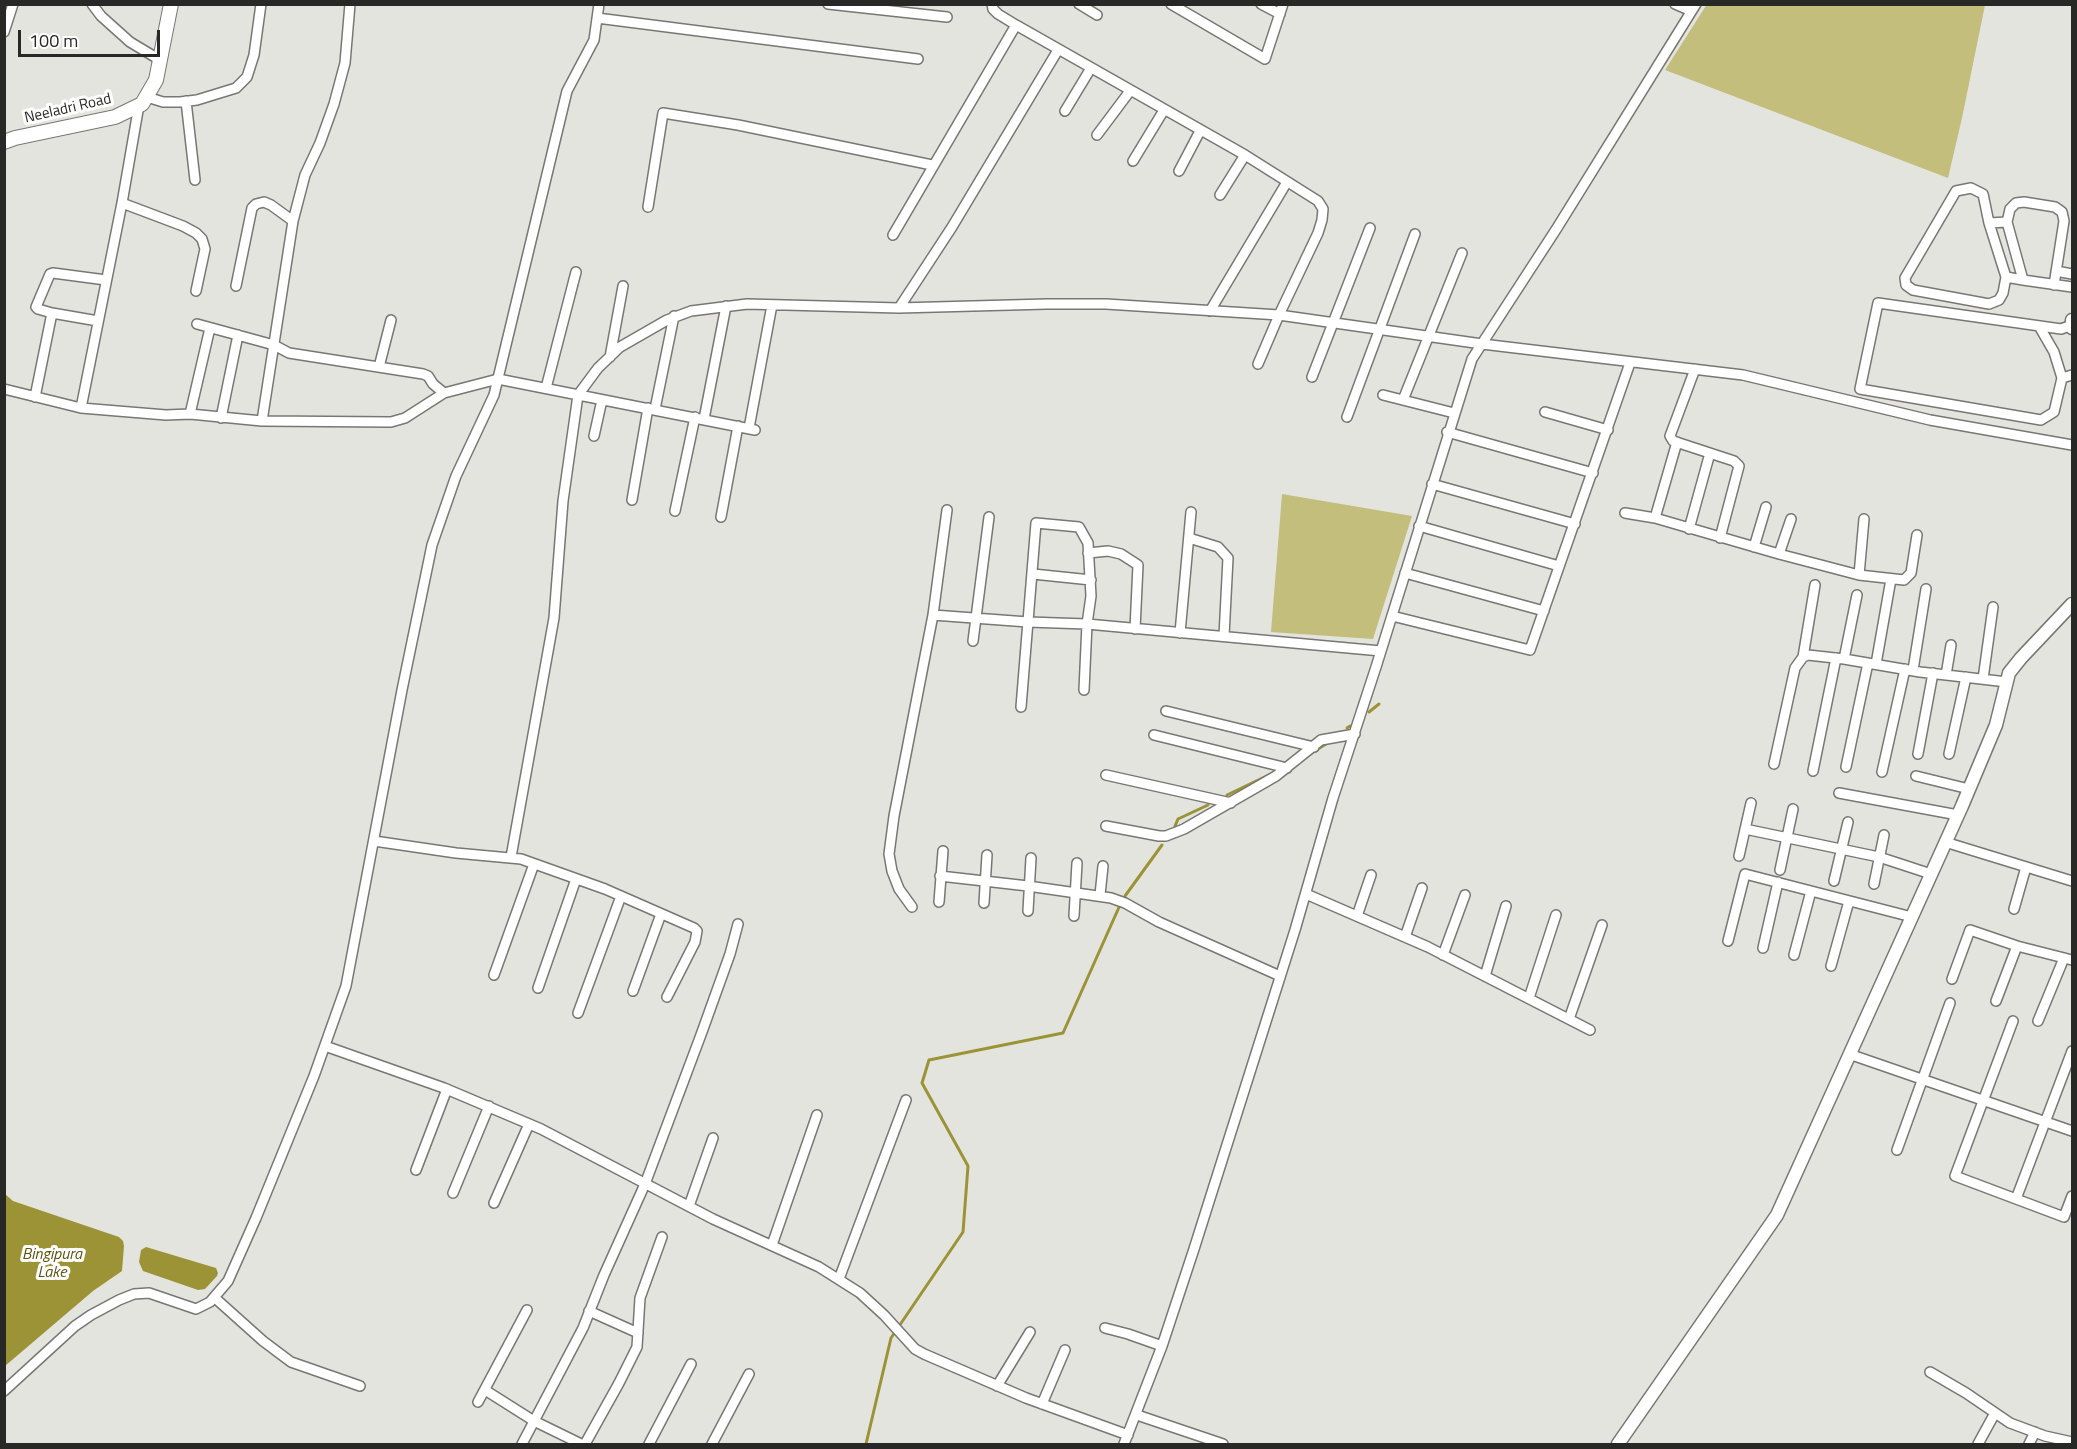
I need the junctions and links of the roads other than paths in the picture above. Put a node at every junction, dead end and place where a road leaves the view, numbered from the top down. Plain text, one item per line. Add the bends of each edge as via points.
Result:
1 (92, 4) edge
2 (171, 4) edge
3 (261, 4) edge
4 (350, 4) edge
5 (599, 4) edge
6 (828, 4) edge
7 (992, 4) edge
8 (1079, 4) edge
9 (1172, 4) edge
10 (1260, 4) edge
11 (1283, 4) edge
12 (1675, 4) edge
13 (9, 8) edge
14 (1694, 8) edge
15 (1280, 14) junction
16 (1097, 15) dead end
17 (947, 17) dead end
18 (597, 18) junction
19 (1016, 25) junction
20 (4, 32) edge
21 (1058, 50) junction
22 (918, 59) dead end
23 (160, 60) junction
24 (1091, 68) junction
25 (1130, 91) junction
26 (143, 101) junction
27 (186, 101) junction
28 (1164, 110) junction
29 (1065, 111) dead end
30 (1200, 131) junction
31 (1097, 135) dead end
32 (8, 137) edge
33 (1245, 155) junction
34 (1133, 161) dead end
35 (932, 165) junction
36 (1179, 171) dead end
37 (195, 180) dead end
38 (1287, 182) junction
39 (1220, 195) dead end
40 (122, 203) junction
41 (648, 207) dead end
42 (293, 221) junction
43 (2007, 222) junction
44 (1989, 223) junction
45 (1370, 228) dead end
46 (1415, 234) dead end
47 (893, 235) dead end
48 (1462, 253) dead end
49 (2056, 271) junction
50 (576, 272) dead end
51 (2073, 274) edge
52 (2006, 277) junction
53 (106, 280) junction
54 (2023, 280) junction
55 (2054, 285) junction
56 (236, 286) dead end
57 (623, 286) dead end
58 (2073, 287) edge
59 (196, 291) dead end
60 (772, 305) junction
61 (726, 306) junction
62 (899, 308) junction
63 (1210, 311) junction
64 (52, 313) junction
65 (1279, 315) junction
66 (674, 316) junction
67 (391, 320) dead end
68 (98, 321) junction
69 (1333, 322) junction
70 (196, 324) dead end
71 (2072, 324) edge
72 (2039, 326) junction
73 (210, 328) junction
74 (1379, 330) junction
75 (238, 335) junction
76 (1428, 336) junction
77 (1482, 344) junction
78 (274, 345) junction
79 (610, 357) junction
80 (1630, 363) junction
81 (1258, 364) dead end
82 (379, 367) junction
83 (1695, 369) junction
84 (2073, 375) edge
85 (1311, 377) dead end
86 (2062, 378) junction
87 (498, 379) junction
88 (546, 388) junction
89 (4, 389) edge
90 (444, 393) junction
91 (578, 395) junction
92 (1383, 395) dead end
93 (35, 397) junction
94 (602, 400) junction
95 (1403, 400) junction
96 (81, 408) junction
97 (651, 409) junction
98 (1545, 412) dead end
99 (1454, 413) junction
100 (190, 414) junction
101 (1347, 417) dead end
102 (221, 418) junction
103 (699, 418) junction
104 (262, 421) junction
105 (747, 428) junction
106 (1608, 430) junction
107 (1448, 432) junction
108 (594, 436) dead end
109 (1677, 442) junction
110 (2073, 445) edge
111 (1710, 453) junction
112 (1593, 473) junction
113 (1432, 484) junction
114 (632, 500) dead end
115 (1766, 507) dead end
116 (947, 510) dead end
117 (675, 511) dead end
118 (1191, 512) dead end
119 (1625, 513) dead end
120 (989, 516) dead end
121 (721, 517) dead end
122 (1655, 518) junction
123 (1791, 519) dead end
124 (1864, 519) dead end
125 (1575, 524) junction
126 (1419, 526) junction
127 (1689, 529) junction
128 (1917, 535) dead end
129 (1189, 538) junction
130 (1720, 538) junction
131 (1754, 547) junction
132 (1088, 553) junction
133 (1779, 554) junction
134 (1559, 566) junction
135 (1405, 573) junction
136 (1033, 574) junction
137 (1859, 575) junction
138 (1891, 579) junction
139 (1091, 580) junction
140 (1815, 585) dead end
141 (1926, 589) dead end
142 (1857, 595) dead end
143 (2073, 604) edge
144 (1993, 607) dead end
145 (1544, 611) junction
146 (933, 615) junction
147 (1392, 616) junction
148 (976, 619) junction
149 (1028, 622) junction
150 (1087, 624) junction
151 (1135, 629) junction
152 (1180, 633) junction
153 (1224, 636) junction
154 (973, 641) dead end
155 (1951, 645) dead end
156 (1381, 651) junction
157 (1803, 657) junction
158 (1840, 658) junction
159 (1872, 663) junction
160 (1909, 670) junction
161 (1934, 673) junction
162 (1946, 675) junction
163 (1966, 677) junction
164 (1983, 679) junction
165 (2007, 682) junction
166 (1084, 690) dead end
167 (1021, 707) dead end
168 (1166, 711) dead end
169 (1355, 734) junction
170 (1154, 735) dead end
171 (1312, 748) junction
172 (1918, 754) dead end
173 (1949, 754) dead end
174 (1774, 764) dead end
175 (1846, 766) dead end
176 (1284, 767) junction
177 (1813, 771) dead end
178 (1882, 772) dead end
179 (1106, 775) dead end
180 (1916, 777) dead end
181 (1969, 789) junction
182 (1839, 793) dead end
183 (1231, 803) junction
184 (1751, 803) dead end
185 (1793, 809) dead end
186 (1958, 815) junction
187 (1848, 822) dead end
188 (1106, 826) dead end
189 (1745, 829) junction
190 (1884, 835) dead end
191 (1788, 838) junction
192 (374, 841) junction
193 (1945, 842) junction
194 (1842, 848) junction
195 (943, 851) dead end
196 (987, 855) dead end
197 (1739, 856) dead end
198 (1880, 856) junction
199 (511, 857) junction
200 (1030, 858) dead end
201 (1077, 863) dead end
202 (534, 864) junction
203 (1103, 866) dead end
204 (2026, 867) junction
205 (1780, 870) dead end
206 (1931, 874) junction
207 (1371, 875) dead end
208 (940, 876) junction
209 (576, 879) junction
210 (984, 880) junction
211 (1834, 881) dead end
212 (2073, 881) edge
213 (1778, 882) junction
214 (1874, 884) dead end
215 (1028, 886) junction
216 (1422, 888) dead end
217 (1811, 891) junction
218 (1074, 892) junction
219 (1306, 894) junction
220 (1100, 895) junction
221 (1465, 895) dead end
222 (621, 896) junction
223 (1849, 901) junction
224 (939, 902) dead end
225 (984, 903) dead end
226 (1506, 906) dead end
227 (912, 907) dead end
228 (2014, 909) dead end
229 (1028, 911) dead end
230 (661, 914) junction
231 (1556, 915) dead end
232 (1074, 916) dead end
233 (1357, 916) junction
234 (1911, 917) junction
235 (738, 924) dead end
236 (1602, 925) dead end
237 (1405, 937) junction
238 (1728, 941) dead end
239 (2017, 946) junction
240 (1763, 948) dead end
241 (1443, 955) junction
242 (1794, 955) dead end
243 (2068, 959) edge
244 (1831, 966) dead end
245 (494, 975) dead end
246 (1280, 976) junction
247 (1485, 976) junction
248 (1952, 979) dead end
249 (538, 988) dead end
250 (633, 991) dead end
251 (667, 997) dead end
252 (1529, 998) junction
253 (1996, 1001) dead end
254 (1950, 1003) dead end
255 (578, 1013) dead end
256 (1569, 1019) junction
257 (2013, 1021) dead end
258 (2038, 1021) dead end
259 (1590, 1030) dead end
260 (326, 1046) junction
261 (2073, 1051) edge
262 (1849, 1054) junction
263 (1922, 1079) junction
264 (447, 1089) junction
265 (906, 1100) dead end
266 (1984, 1101) junction
267 (489, 1106) junction
268 (817, 1115) dead end
269 (2046, 1122) junction
270 (529, 1124) junction
271 (2073, 1131) edge
272 (713, 1138) dead end
273 (1897, 1150) dead end
274 (416, 1170) dead end
275 (645, 1184) junction
276 (453, 1193) dead end
277 (2073, 1196) edge
278 (2016, 1199) junction
279 (494, 1203) dead end
280 (689, 1206) junction
281 (662, 1236) dead end
282 (772, 1245) junction
283 (839, 1279) junction
284 (215, 1298) junction
285 (527, 1310) dead end
286 (589, 1311) junction
287 (1105, 1328) dead end
288 (1030, 1332) dead end
289 (638, 1333) junction
290 (1162, 1346) junction
291 (1065, 1350) dead end
292 (691, 1364) dead end
293 (1930, 1372) dead end
294 (749, 1374) dead end
295 (360, 1386) dead end
296 (997, 1386) junction
297 (485, 1390) junction
298 (4, 1391) edge
299 (478, 1402) dead end
300 (1042, 1404) junction
301 (1995, 1413) junction
302 (1137, 1415) junction
303 (534, 1421) junction
304 (2035, 1432) junction
305 (1126, 1440) edge
306 (2073, 1442) edge
307 (522, 1444) edge
308 (581, 1444) edge
309 (585, 1444) edge
310 (649, 1444) edge
311 (712, 1444) edge
312 (1223, 1444) edge
313 (1618, 1444) edge
314 (1978, 1444) edge
315 (2030, 1444) edge

1 - 23 street via 130,42
2 - 23 main road
3 - 27 street via 248,77 236,88
4 - 42 street via 345,63
5 - 18 street
6 - 17 street
7 - 19 street via 998,14
8 - 16 street
9 - 15 street via 1265,59
10 - 15 street
11 - 15 street
12 - 14 street
13 - 20 street
14 - 77 street
18 - 22 street
18 - 87 street via 594,40 567,91
19 - 21 street
19 - 35 street
21 - 24 street
21 - 62 street
23 - 26 main road via 156,80
24 - 25 street
24 - 29 street
25 - 28 street
25 - 31 street
26 - 27 street
26 - 32 main road, Neeladri Road via 115,117
26 - 40 street
27 - 37 street
28 - 30 street
28 - 34 street
30 - 33 street
30 - 36 street
33 - 38 street
33 - 39 street
35 - 41 street via 663,113
35 - 47 street
38 - 63 street
38 - 65 street via 1318,201 1323,209 1318,233
40 - 53 street
40 - 59 street via 183,226 202,239 205,249
42 - 56 street via 264,202 252,208
42 - 78 street
43 - 44 street
43 - 49 street via 2016,203 2055,207 2062,212
43 - 54 street
44 - 52 street
44 - 52 street via 1983,194 1971,188 1956,191 1905,278 1905,285 1913,290 1989,304 1999,300
45 - 69 street
46 - 74 street
48 - 76 street
49 - 51 street
49 - 55 street
50 - 88 street
52 - 54 street
53 - 64 street via 50,274 36,307
53 - 68 street
54 - 55 street
55 - 58 street
57 - 79 street
60 - 61 street
60 - 62 street
60 - 105 street
61 - 66 street
61 - 103 street
62 - 63 street via 1106,304
63 - 65 street
64 - 68 street
64 - 93 street
65 - 69 street
65 - 81 street
66 - 79 street via 634,338
66 - 97 street
67 - 82 street
68 - 96 street
69 - 74 street
69 - 85 street
70 - 73 street
71 - 72 street via 2061,329
72 - 86 street via 2054,352
72 - 86 street via 1878,303 1860,389 2041,420 2054,412
73 - 75 street
73 - 100 street
74 - 76 street
74 - 101 street
75 - 78 street
75 - 102 street
76 - 77 street
76 - 95 street
77 - 80 street
77 - 99 street via 1472,358
78 - 82 street via 290,352
78 - 104 street
79 - 91 street
80 - 83 street
80 - 106 street
82 - 90 street via 428,376
83 - 109 street via 1670,432 1671,439
83 - 110 street via 1743,375 1930,420
84 - 86 street
87 - 88 street
87 - 90 street
87 - 192 street via 456,476 432,545
88 - 91 street
89 - 93 street
90 - 104 street via 405,418 391,422
91 - 94 street
91 - 199 street via 563,501 554,618
92 - 95 street
93 - 96 street
94 - 97 street
94 - 108 street
95 - 99 street
96 - 100 street
97 - 103 street
97 - 114 street
98 - 106 street
99 - 107 street
100 - 102 street
102 - 104 street
103 - 105 street
103 - 117 street
105 - 121 street
106 - 112 street
107 - 112 street
107 - 113 street
109 - 111 street
109 - 122 street
111 - 127 street
111 - 130 street via 1739,466
112 - 125 street
113 - 125 street
113 - 126 street
115 - 131 street
116 - 146 street
118 - 129 street
119 - 122 street
120 - 148 street
122 - 127 street
123 - 133 street
124 - 137 street
125 - 134 street
126 - 134 street
126 - 135 street
127 - 130 street
128 - 138 street via 1910,577
129 - 152 street
129 - 153 street via 1218,547 1228,558
130 - 131 street
131 - 133 street
132 - 136 street via 1088,543 1079,527 1036,523
132 - 139 street
132 - 151 street via 1121,554 1138,565
133 - 137 street
134 - 145 street
135 - 145 street
135 - 147 street
136 - 139 street
136 - 149 street
137 - 138 street
138 - 159 street
139 - 150 street
140 - 157 street
141 - 160 street
142 - 158 street
143 - 165 street via 2021,658
144 - 164 street
145 - 147 street via 1530,651
146 - 148 street
146 - 227 street via 889,854 899,889
147 - 156 street
148 - 149 street
148 - 154 street
149 - 150 street
149 - 167 street
150 - 151 street
150 - 166 street
151 - 152 street
152 - 153 street
153 - 156 street
155 - 162 street
156 - 169 street
157 - 158 street
157 - 174 street via 1795,668
158 - 159 street
158 - 177 street
159 - 160 street
159 - 175 street
160 - 161 street
160 - 178 street
161 - 162 street
161 - 172 street
162 - 163 street
163 - 164 street
163 - 173 street
164 - 165 street
165 - 181 street via 1996,725
168 - 171 street
169 - 171 street via 1328,737
169 - 219 street
170 - 176 street
171 - 176 street
176 - 183 street
179 - 183 street
180 - 181 street
181 - 186 street
182 - 186 street
183 - 188 street via 1166,836
184 - 189 street
185 - 191 street
186 - 193 street
187 - 194 street
189 - 191 street
189 - 197 street
190 - 198 street
191 - 194 street
191 - 205 street
192 - 199 street
192 - 260 street via 346,986
193 - 204 street
193 - 206 street
194 - 198 street
194 - 211 street
195 - 208 street
196 - 210 street
198 - 206 street
198 - 214 street
199 - 202 street
200 - 215 street
201 - 218 street
202 - 209 street
202 - 245 street
203 - 220 street
204 - 212 street
204 - 228 street
206 - 234 street
207 - 233 street
208 - 210 street
208 - 224 street
209 - 222 street
209 - 249 street
210 - 215 street
210 - 225 street
213 - 217 street
213 - 238 street via 1745,874
213 - 240 street
215 - 218 street
215 - 229 street
216 - 237 street
217 - 223 street
217 - 242 street
218 - 220 street
218 - 232 street
219 - 233 street
219 - 246 street
220 - 246 street
221 - 241 street
222 - 230 street
222 - 255 street
223 - 234 street
223 - 244 street
226 - 247 street
230 - 250 street
230 - 251 street via 697,931
231 - 252 street
233 - 237 street
234 - 262 street
235 - 275 street
236 - 256 street
237 - 241 street
239 - 243 street
239 - 248 street via 1970,930
239 - 253 street
241 - 247 street
243 - 258 street
246 - 290 street
247 - 252 street
252 - 256 street
254 - 263 street
256 - 259 street
257 - 266 street
260 - 264 street
260 - 284 street via 237,1264
261 - 269 street
262 - 263 street
262 - 313 street via 1777,1215
263 - 266 street
263 - 273 street
264 - 267 street
264 - 274 street
265 - 283 street
266 - 269 street
266 - 278 street via 1955,1176
267 - 270 street
267 - 276 street
268 - 282 street
269 - 271 street
269 - 278 street
270 - 275 street
270 - 279 street
272 - 280 street
275 - 280 street
275 - 286 street
277 - 278 street via 2064,1217
280 - 282 street
281 - 289 street via 640,1298
282 - 283 street
283 - 296 street via 860,1293 924,1354
284 - 295 street via 291,1362
284 - 298 street via 196,1309 148,1293 119,1300 75,1326
285 - 297 street
286 - 289 street
286 - 303 street
287 - 290 street
288 - 296 street
289 - 309 street via 637,1347
290 - 302 street
291 - 300 street
292 - 310 street
293 - 301 street
294 - 311 street
296 - 300 street
297 - 299 street
297 - 303 street
300 - 305 street
301 - 304 street
301 - 314 street
302 - 305 street
302 - 312 street
303 - 307 street
303 - 308 street
304 - 306 street
304 - 315 street

